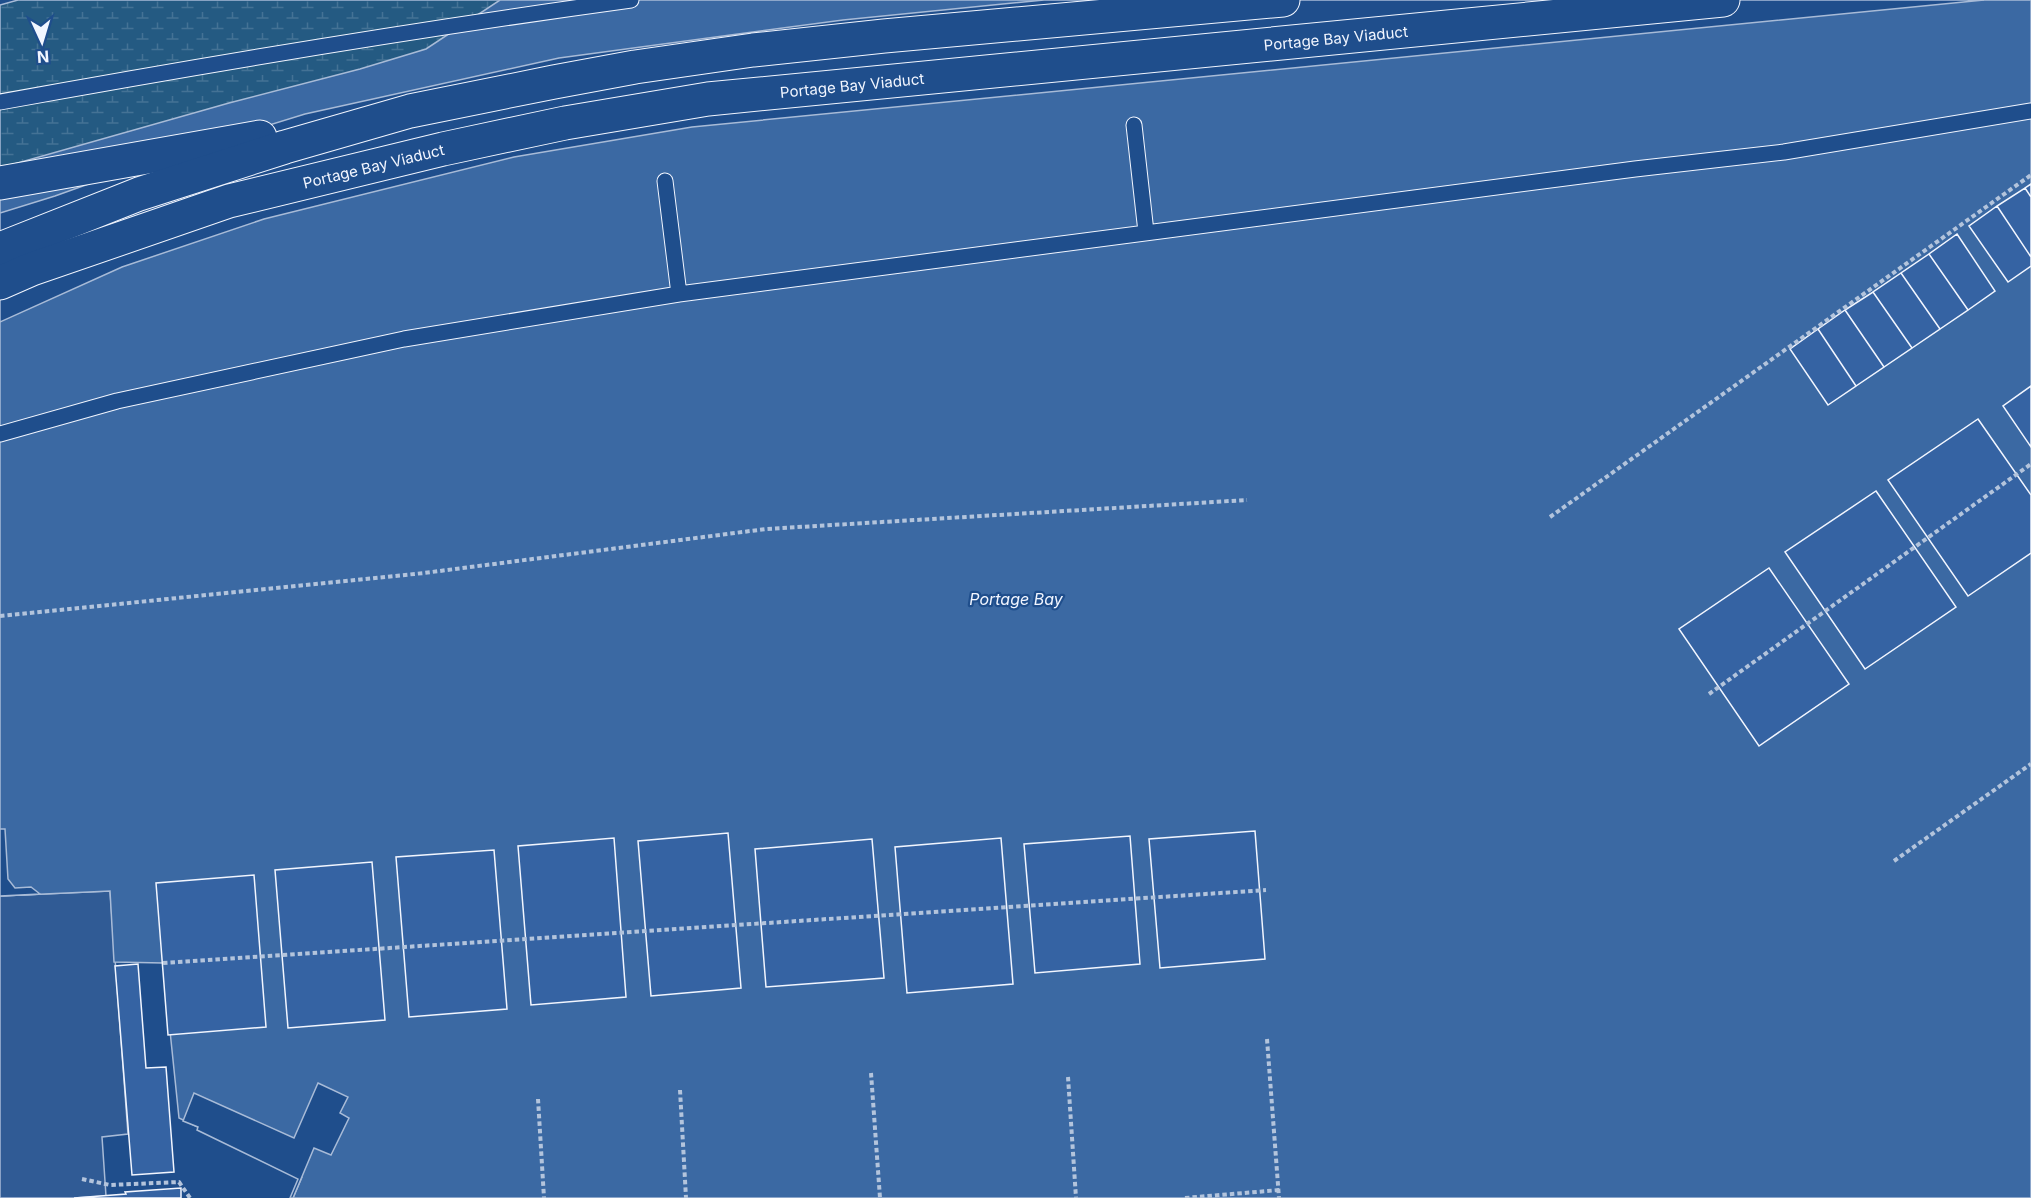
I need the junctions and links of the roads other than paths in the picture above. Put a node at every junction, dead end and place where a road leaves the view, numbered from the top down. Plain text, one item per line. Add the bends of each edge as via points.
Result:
1 (630, 0) edge
2 (1283, 0) edge
3 (1723, 0) edge
4 (0, 102) edge
5 (410, 111) junction
6 (2031, 111) edge
7 (1134, 125) dead end
8 (665, 181) dead end
9 (0, 183) edge
10 (229, 201) junction
11 (1146, 232) junction
12 (0, 249) edge
13 (0, 283) edge
14 (679, 294) junction
15 (0, 307) edge
16 (0, 435) edge

1 - 4 lane via 204,65
2 - 5 highway via 753,50 635,67
3 - 10 highway, Portage Bay Viaduct via 708,99 565,123
5 - 9 highway
5 - 12 highway via 139,194
6 - 11 lane via 1784,152
7 - 11 lane
8 - 14 lane
10 - 13 highway, Portage Bay Viaduct
10 - 15 highway
11 - 14 lane
14 - 16 lane via 404,339 117,401

